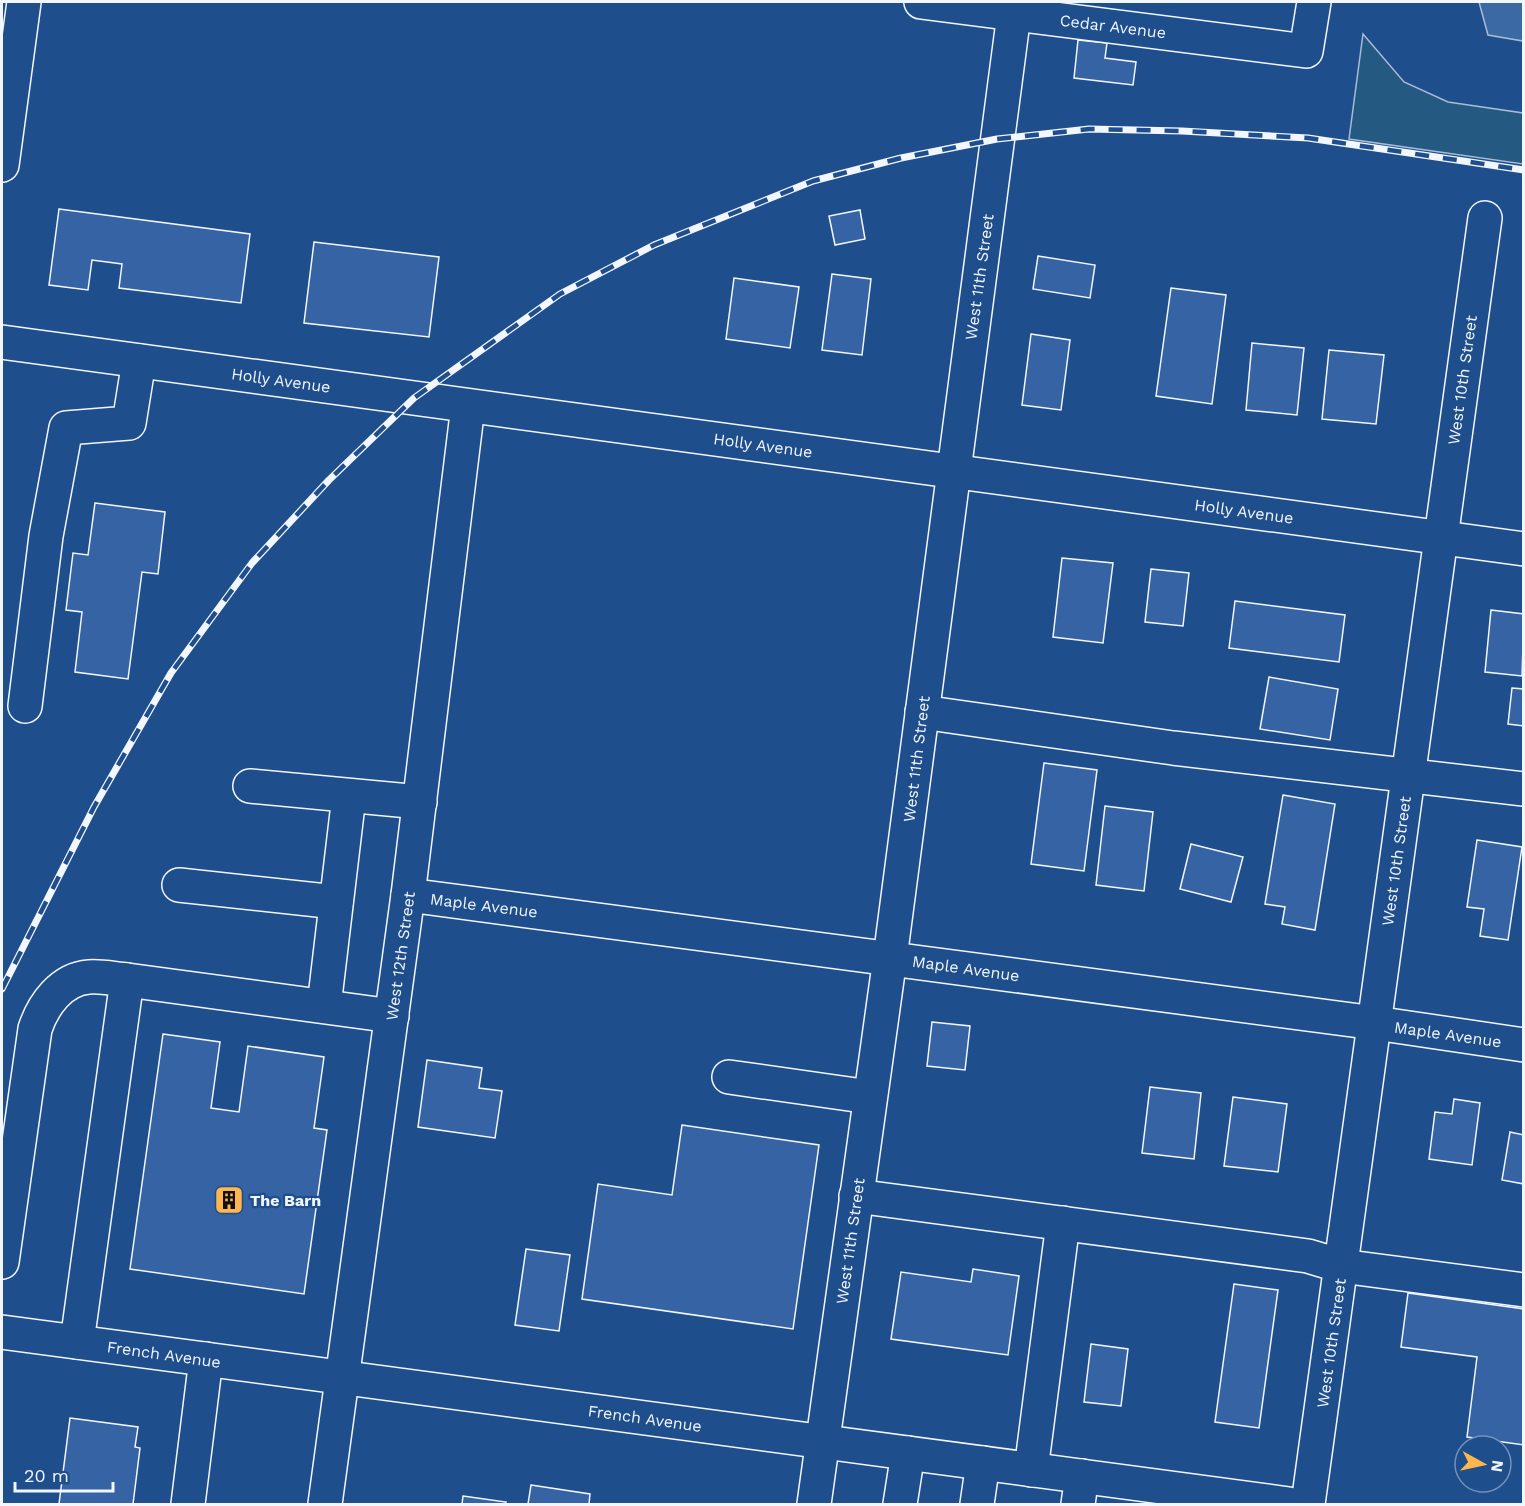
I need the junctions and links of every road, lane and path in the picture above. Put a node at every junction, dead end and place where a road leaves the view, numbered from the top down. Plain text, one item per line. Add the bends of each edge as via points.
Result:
1 (24, 2) edge
2 (921, 2) edge
3 (1314, 2) edge
4 (1014, 14) junction
5 (2, 165) edge
6 (1485, 218) dead end
7 (2, 342) edge
8 (139, 361) junction
9 (468, 406) junction
10 (954, 470) junction
11 (1439, 538) junction
12 (1524, 549) edge
13 (25, 706) dead end
14 (922, 712) junction
15 (1407, 777) junction
16 (250, 786) dead end
17 (1524, 789) edge
18 (349, 796) junction
19 (420, 802) junction
20 (179, 885) dead end
21 (408, 895) junction
22 (336, 902) junction
23 (890, 958) junction
24 (127, 980) junction
25 (324, 1006) junction
26 (392, 1016) junction
27 (1375, 1023) junction
28 (1524, 1045) edge
29 (729, 1077) dead end
30 (870, 1097) junction
31 (856, 1196) junction
32 (1063, 1223) junction
33 (2, 1262) edge
34 (1341, 1266) junction
35 (1524, 1290) edge
36 (2, 1332) edge
37 (77, 1342) junction
38 (206, 1359) junction
39 (342, 1378) junction
40 (822, 1441) junction
41 (908, 1453) junction
42 (982, 1463) junction
43 (1031, 1470) junction
44 (1080, 1490) edge
45 (188, 1504) edge
46 (325, 1504) edge
47 (814, 1504) edge
48 (900, 1504) edge
49 (977, 1504) edge
50 (1289, 1504) edge
51 (1308, 1504) edge

1 - 5 street
2 - 4 street, Cedar Avenue
3 - 4 street, Cedar Avenue via 1306,51
4 - 10 street, West 11th Street
6 - 11 street, West 10th Street
7 - 8 street, Holly Avenue
8 - 9 street, Holly Avenue
8 - 13 street via 129,423 66,428 46,536
9 - 10 street, Holly Avenue
9 - 19 street, West 12th Street
10 - 11 street, Holly Avenue
10 - 14 street, West 11th Street
11 - 12 street, Holly Avenue
11 - 15 street, West 10th Street
14 - 15 street
14 - 23 street, West 11th Street
15 - 17 street
15 - 27 street, West 10th Street
16 - 18 street
18 - 19 street
18 - 22 street
19 - 21 street, West 12th Street
20 - 22 street
21 - 23 street, Maple Avenue
21 - 26 street, West 12th Street
22 - 25 street
23 - 27 street, Maple Avenue
23 - 30 street, West 11th Street
24 - 25 street
24 - 33 street via 81,978 49,1000 40,1014
24 - 37 street
25 - 26 street
26 - 39 street, West 12th Street
27 - 28 street, Maple Avenue
27 - 34 street, West 10th Street
29 - 30 street
30 - 31 street, West 11th Street
31 - 32 street
31 - 40 street, West 11th Street
32 - 34 street via 1308,1256
32 - 43 street
34 - 35 street
34 - 51 street, West 10th Street
36 - 37 street, French Avenue
37 - 38 street, French Avenue
38 - 39 street, French Avenue
38 - 45 street
39 - 40 street, French Avenue
39 - 46 street, West 12th Street
40 - 41 street, French Avenue
40 - 47 street, West 11th Street
41 - 42 street, French Avenue
41 - 48 street
42 - 43 street, French Avenue
42 - 49 street
43 - 44 street, French Avenue
44 - 50 street, French Avenue

